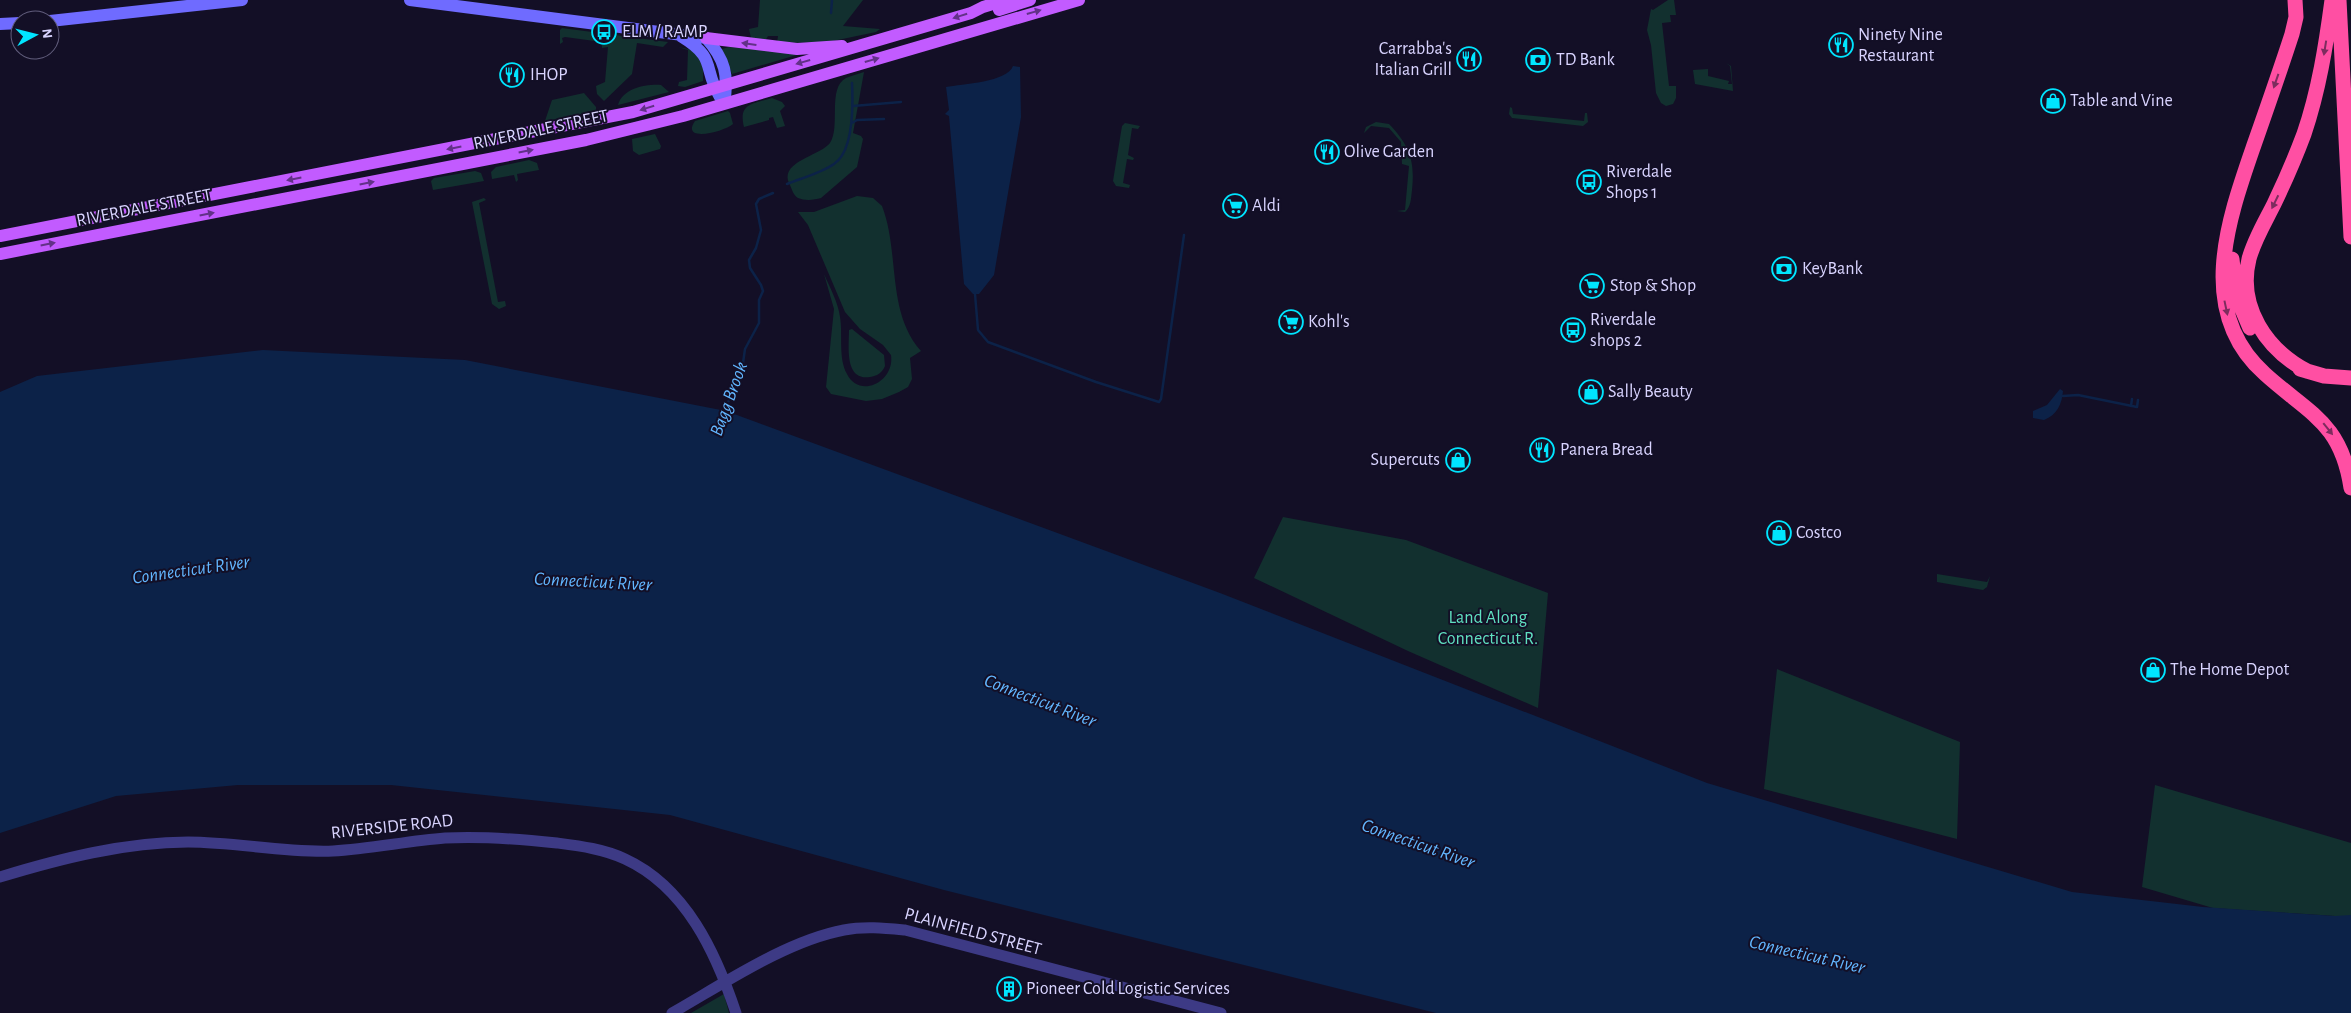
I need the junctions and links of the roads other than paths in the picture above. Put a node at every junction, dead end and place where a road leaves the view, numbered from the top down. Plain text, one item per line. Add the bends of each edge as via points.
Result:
1 (242, 0) edge
2 (410, 0) edge
3 (1006, 0) edge
4 (1030, 0) edge
5 (1079, 0) edge
6 (2295, 0) edge
7 (2332, 0) edge
8 (2339, 0) edge
9 (60, 20) edge
10 (1006, 20) junction
11 (680, 36) junction
12 (706, 38) junction
13 (867, 44) junction
14 (728, 84) junction
15 (715, 88) junction
16 (724, 104) junction
17 (2244, 174) junction
18 (0, 236) edge
19 (2351, 237) edge
20 (0, 254) edge
21 (2307, 372) junction
22 (2351, 378) edge
23 (2351, 488) edge
24 (0, 877) edge
25 (726, 982) junction
26 (672, 1013) edge
27 (736, 1013) edge
28 (1221, 1013) edge

1 - 9 main road
2 - 11 main road
3 -> 13 main road, RIVERDALE STREET
4 - 10 main road via 999,10 998,18
10 -> 5 main road, RIVERDALE STREET
6 -> 17 highway via 2292,34
7 -> 21 highway via 2322,67 2309,117 2288,176 2253,246 2247,277 2250,303 2261,330 2280,354
8 - 19 highway
16 -> 10 main road, RIVERDALE STREET
11 - 12 main road
11 - 15 main road via 703,52
13 -> 12 main road via 797,50
12 - 14 main road via 723,62
13 -> 14 main road, RIVERDALE STREET
14 - 15 main road, RIVERDALE STREET
14 - 16 main road
15 - 16 main road
15 -> 18 main road, RIVERDALE STREET via 633,112 550,130
20 -> 16 main road, RIVERDALE STREET via 586,140
17 - 21 highway via 2232,233 2237,301 2250,328 2265,347
17 -> 23 highway via 2230,222 2223,264 2224,296 2231,328 2257,367 2328,428 2342,452
21 - 22 highway
24 - 25 street, RIVERSIDE ROAD via 80,856 166,843 198,842 319,852 461,838 528,840 574,846 627,859 669,888 695,920
25 - 26 street, PLAINFIELD STREET
25 - 27 street, RIVERSIDE ROAD
25 - 28 street, PLAINFIELD STREET via 793,946 816,938 844,930 883,928 905,930

